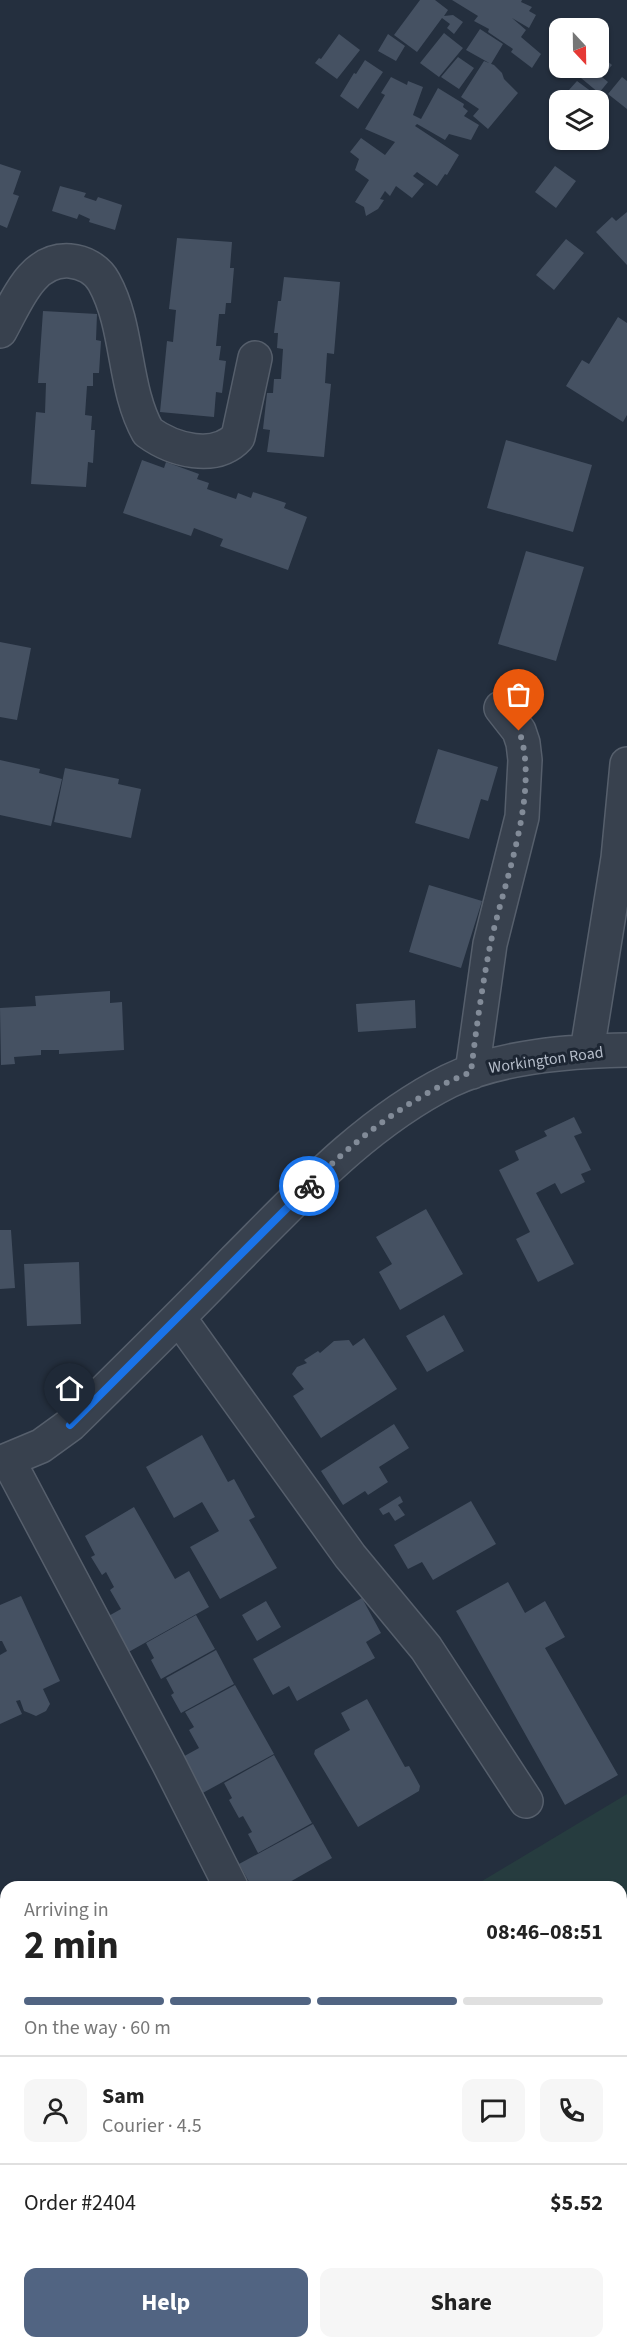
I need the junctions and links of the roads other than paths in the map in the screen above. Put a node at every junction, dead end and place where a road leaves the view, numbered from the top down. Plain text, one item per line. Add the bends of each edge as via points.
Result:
1 (0, 331) edge
2 (255, 358) dead end
3 (501, 708) dead end
4 (627, 764) edge
5 (627, 1050) edge
6 (587, 1051) junction
7 (471, 1072) junction
8 (179, 1318) junction
9 (4, 1461) edge
10 (526, 1801) dead end
11 (228, 1881) edge

1 - 2 street via 29,278 62,261 82,262 104,281 122,333 136,403 148,432 182,448 209,453 230,446 238,437
3 - 7 street via 524,743 522,817 490,944
4 - 6 street via 618,858
5 - 6 street, Workington Road
6 - 7 street, Workington Road
7 - 8 street, Workington Road via 412,1102 326,1170
8 - 9 street, Workington Road via 70,1425 41,1446
8 - 10 street via 350,1556 426,1648
9 - 11 street via 168,1762

